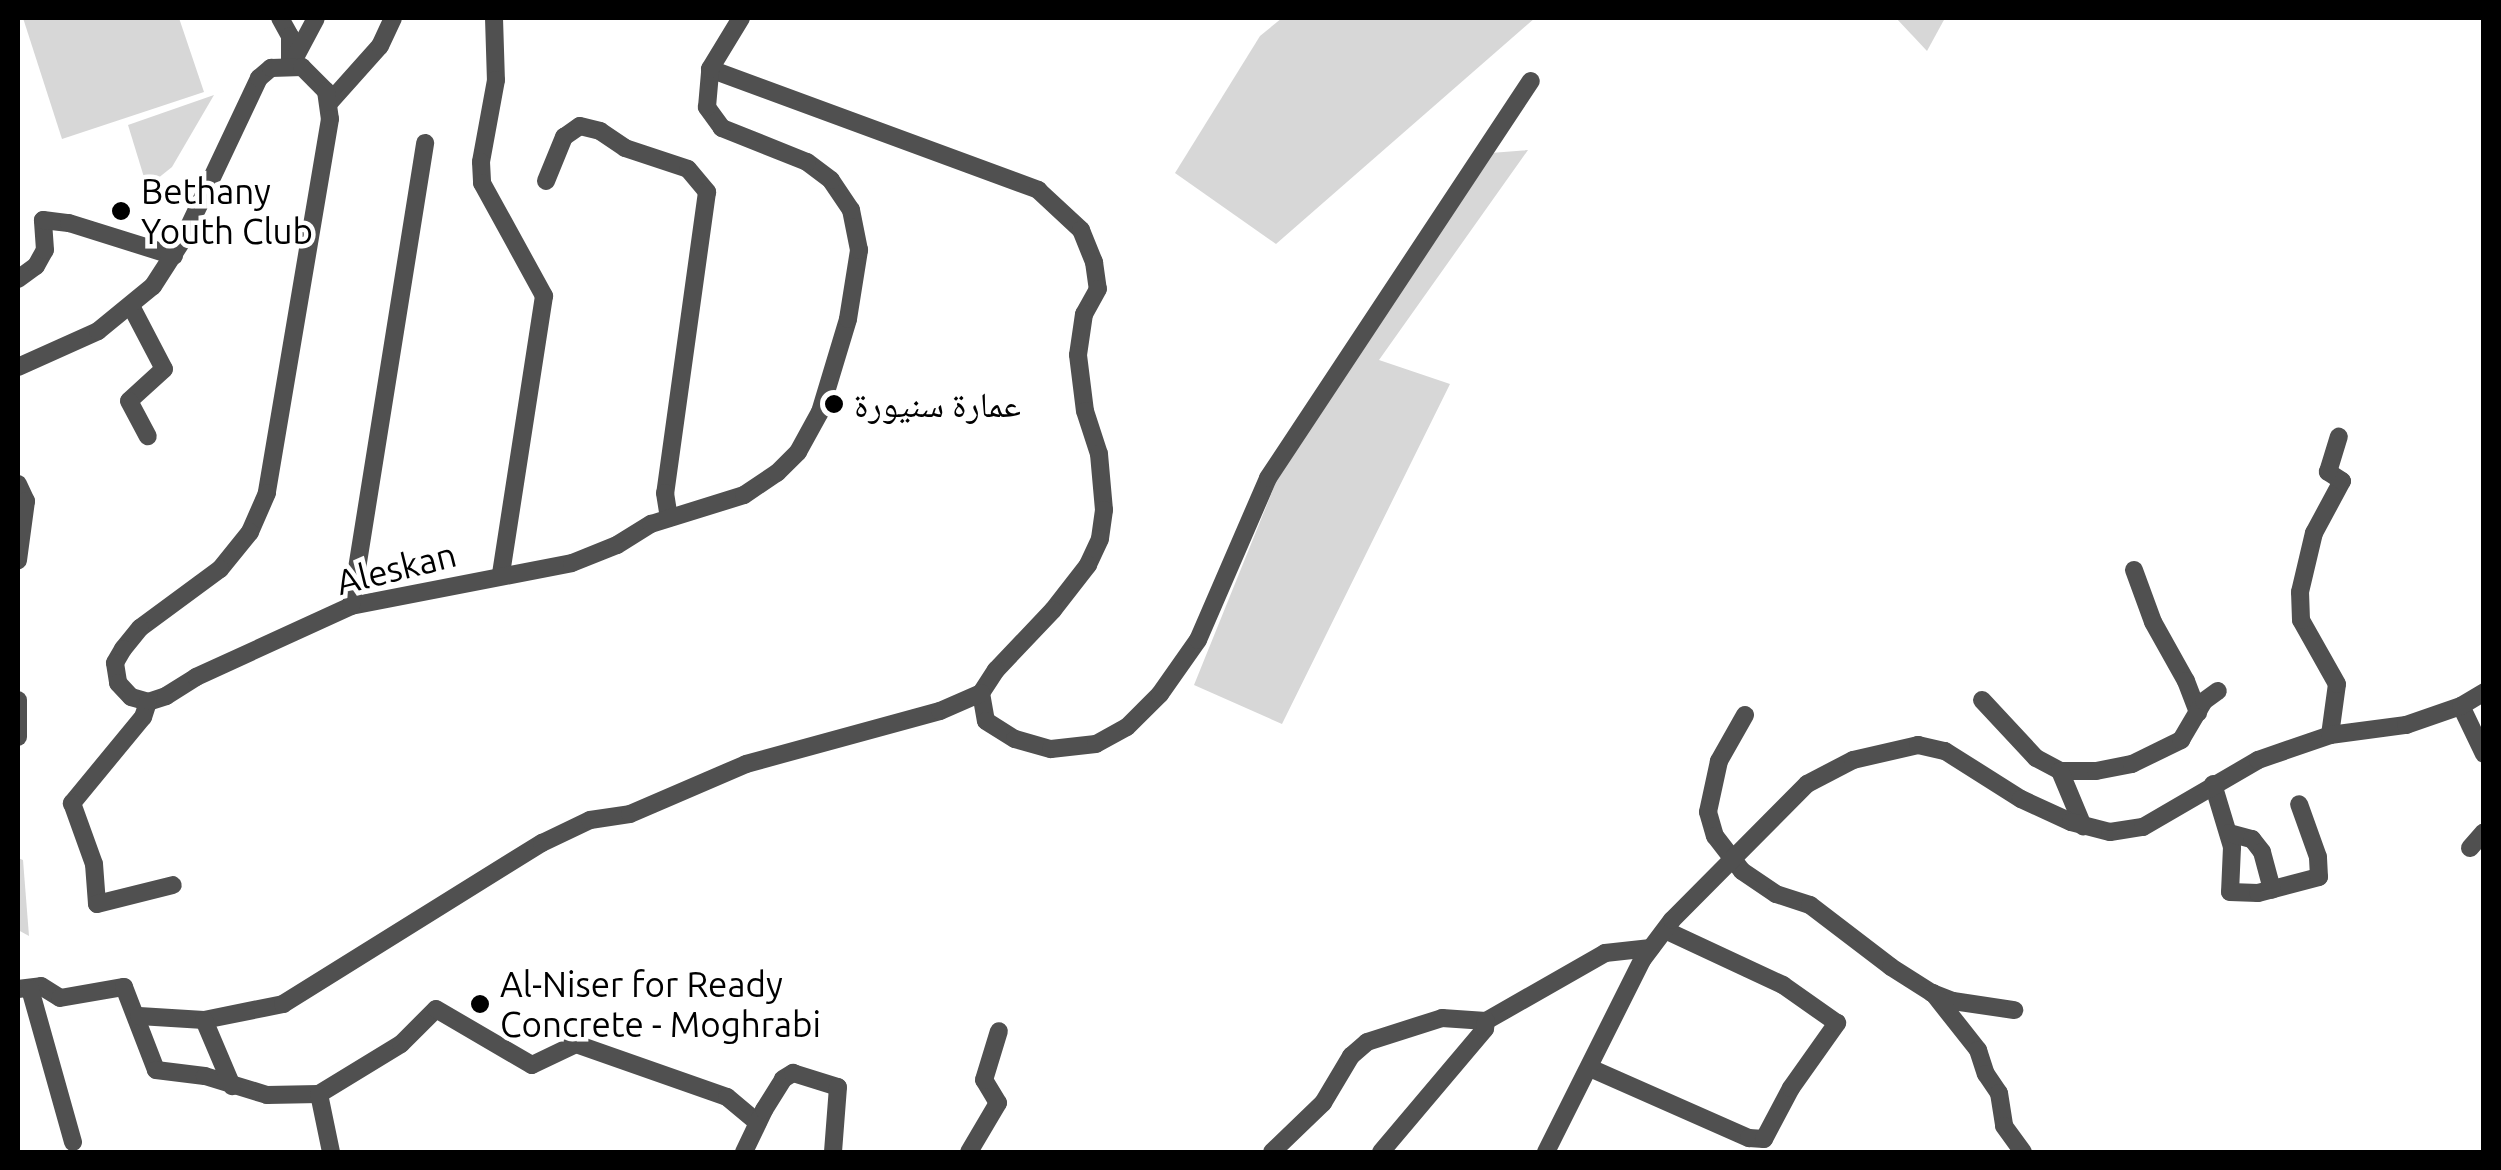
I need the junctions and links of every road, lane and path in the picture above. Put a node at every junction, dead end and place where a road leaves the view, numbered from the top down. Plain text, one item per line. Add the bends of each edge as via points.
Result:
1 (316, 18) edge
2 (394, 18) edge
3 (494, 18) edge
4 (741, 18) edge
5 (284, 19) edge
6 (281, 68) junction
7 (710, 69) junction
8 (1531, 81) dead end
9 (329, 103) junction
10 (425, 143) dead end
11 (546, 181) dead end
12 (174, 256) junction
13 (18, 279) edge
14 (131, 306) junction
15 (18, 367) edge
16 (148, 436) dead end
17 (2339, 438) dead end
18 (18, 484) edge
19 (669, 518) junction
20 (18, 560) edge
21 (2134, 570) dead end
22 (501, 575) junction
23 (351, 606) junction
24 (2218, 691) dead end
25 (2484, 692) edge
26 (980, 693) junction
27 (18, 700) edge
28 (1982, 700) dead end
29 (148, 702) junction
30 (2462, 706) junction
31 (2198, 713) junction
32 (1745, 715) dead end
33 (2330, 736) junction
34 (18, 737) edge
35 (2482, 757) edge
36 (2060, 770) junction
37 (2212, 784) junction
38 (2299, 804) dead end
39 (2083, 826) junction
40 (2484, 832) edge
41 (2229, 834) junction
42 (2470, 848) dead end
43 (1731, 858) junction
44 (173, 886) dead end
45 (2272, 890) junction
46 (1665, 930) junction
47 (1651, 948) junction
48 (24, 989) edge
49 (1932, 992) junction
50 (2014, 1010) dead end
51 (139, 1016) junction
52 (204, 1020) junction
53 (1486, 1020) junction
54 (999, 1031) dead end
55 (1590, 1068) junction
56 (232, 1086) junction
57 (319, 1094) junction
58 (758, 1123) junction
59 (73, 1142) dead end
60 (331, 1152) edge
61 (744, 1152) edge
62 (834, 1152) edge
63 (968, 1152) edge
64 (1272, 1152) edge
65 (1381, 1152) edge
66 (1546, 1152) edge
67 (2023, 1152) edge

1 - 6 street
2 - 9 street via 380,46
3 - 22 street via 496,80 482,183 544,296
4 - 7 street
5 - 6 street via 290,36
6 - 9 street via 312,74
6 - 12 street via 258,78 238,113
7 - 19 street, Aleskan via 708,107 722,128 807,162 831,180 851,210 858,250 848,319 820,412 798,452 744,495
7 - 26 street via 1038,190 1080,230 1094,262 1098,289 1084,314 1078,355 1099,454 1100,538 1088,565
8 - 26 street via 1268,478 1198,640 1160,694 1127,727 1096,744 1051,749 1015,739 986,721
9 - 29 street via 267,493 250,532 220,569 122,648 118,683
10 - 23 street
11 - 19 street via 564,137 580,126 688,170 707,192 665,493
12 - 13 street via 70,222 43,220 45,250
12 - 14 street
14 - 15 street via 98,331
14 - 16 street via 164,368 129,401
17 - 33 street via 2328,472 2342,481 2314,532 2300,592 2301,620 2338,684
18 - 20 street via 26,501
19 - 22 street, Aleskan via 572,562
21 - 31 street
22 - 23 street, Aleskan
23 - 29 street, Aleskan
24 - 31 street
25 - 30 street
26 - 52 street via 940,712 746,764 630,814 590,820 283,1004
27 - 34 street
28 - 36 street via 2024,748
29 - 44 street via 72,803 94,864 97,904
30 - 33 street via 2406,724
30 - 35 street
31 - 36 street via 2181,740 2132,764
32 - 43 street via 1718,761 1708,812 1714,836
33 - 37 street
36 - 39 street
37 - 39 street via 2143,827 2110,832
37 - 41 street
38 - 45 street via 2320,877
39 - 43 street via 2022,799 1945,751 1918,745 1852,760 1807,784
40 - 42 street
41 - 45 street via 2252,840 2262,852
41 - 45 street via 2230,892
43 - 46 street
43 - 49 street via 1776,894 1810,904
46 - 47 street
46 - 55 street via 1783,986 1837,1023 1764,1139
47 - 53 street via 1605,952
47 - 55 street
48 - 51 street via 42,986 60,998 124,986
48 - 59 street
49 - 50 street
49 - 67 street via 1978,1050 1999,1093 2004,1126
51 - 52 street
51 - 56 street via 156,1070
52 - 56 street
53 - 64 street via 1442,1018 1368,1042 1351,1056 1323,1103
53 - 65 street
54 - 63 street via 984,1080 998,1103
55 - 66 street
56 - 57 street via 267,1096
57 - 58 street via 402,1044 436,1009 532,1065 576,1044 726,1098
57 - 60 street
58 - 61 street
58 - 62 street via 793,1072 833,1083 841,1096

